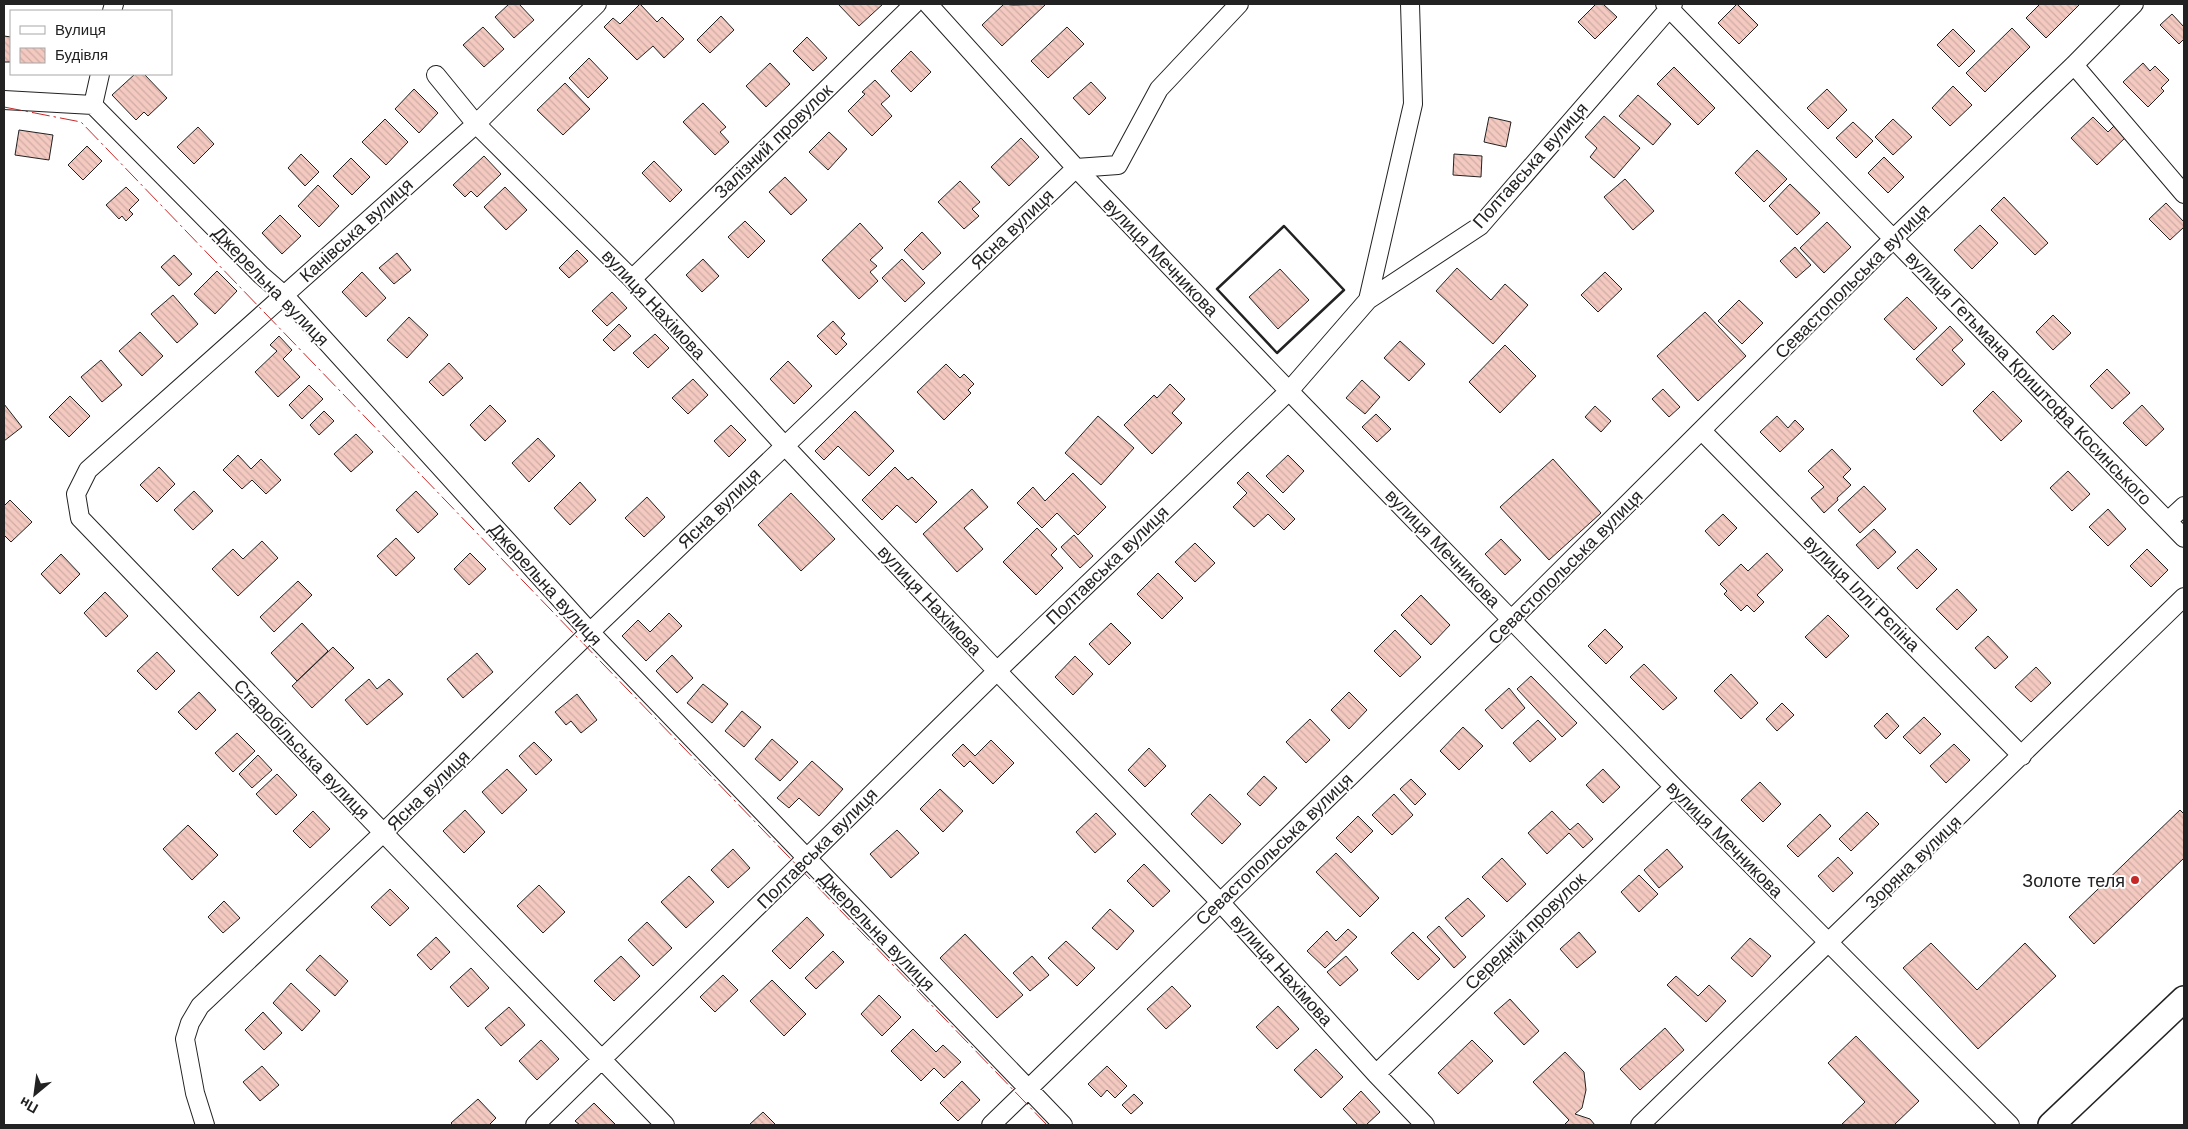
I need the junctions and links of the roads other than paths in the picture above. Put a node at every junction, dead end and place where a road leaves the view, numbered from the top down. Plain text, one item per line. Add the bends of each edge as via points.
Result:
1 (597, 4) edge
2 (914, 4) edge
3 (928, 4) edge
4 (1239, 4) edge
5 (1410, 4) edge
6 (2134, 4) edge
7 (1669, 5) edge
8 (2074, 66) junction
9 (100, 75) edge
10 (436, 75) dead end
11 (4, 100) edge
12 (93, 105) junction
13 (476, 124) junction
14 (1076, 168) junction
15 (2184, 194) edge
16 (1894, 238) junction
17 (632, 279) junction
18 (284, 295) junction
19 (1368, 300) junction
20 (1289, 391) junction
21 (1702, 431) junction
22 (784, 445) junction
23 (88, 470) joint
24 (2184, 506) edge
25 (2168, 522) junction
26 (2184, 538) edge
27 (2184, 597) edge
28 (1512, 619) junction
29 (590, 632) junction
30 (997, 671) junction
31 (2022, 756) junction
32 (1674, 787) junction
33 (383, 834) junction
34 (807, 858) junction
35 (1220, 902) junction
36 (1829, 944) junction
37 (2184, 999) edge
38 (602, 1060) junction
39 (1376, 1074) junction
40 (1029, 1089) junction
41 (205, 1125) edge
42 (535, 1125) edge
43 (665, 1125) edge
44 (991, 1125) edge
45 (1063, 1125) edge
46 (1425, 1125) edge
47 (1640, 1125) edge
48 (2010, 1125) edge
49 (2051, 1125) edge

1 - 13 street, Канівська вулиця
2 - 17 street, Залізний провулок
3 - 14 street, вулиця Мечникова
4 - 14 street via 1159,89 1118,165
5 - 19 street via 1412,104
6 - 8 street, Севастопольська вулиця
7 - 16 street, вулиця Гетьмана Криштофа Косинського
7 - 19 street, Полтавська вулиця via 1480,226
8 - 15 street
8 - 16 street, Севастопольська вулиця
9 - 12 street
10 - 13 street, вулиця Нахімова
11 - 12 street
12 - 18 street, Джерельна вулиця
13 - 17 street, вулиця Нахімова
13 - 18 street, Канівська вулиця
14 - 20 street, вулиця Мечникова
14 - 22 street, Ясна вулиця
16 - 21 street, Севастопольська вулиця
16 - 25 street, вулиця Гетьмана Криштофа Косинського
17 - 22 street, вулиця Нахімова
18 - 23 street, Канівська вулиця
18 - 29 street, Джерельна вулиця
19 - 20 street, Полтавська вулиця
20 - 28 street, вулиця Мечникова
20 - 30 street, Полтавська вулиця
21 - 28 street, Севастопольська вулиця
21 - 31 street, вулиця Іллі Рєпіна
22 - 29 street, Ясна вулиця
22 - 30 street, вулиця Нахімова
23 - 33 street, Старобільська вулиця via 76,494 80,518
24 - 25 street
25 - 26 street, вулиця Гетьмана Криштофа Косинського
27 - 31 street, Зоряна вулиця
28 - 32 street, вулиця Мечникова
28 - 35 street, Севастопольська вулиця
29 - 33 street, Ясна вулиця
29 - 34 street, Джерельна вулиця
30 - 34 street, Полтавська вулиця
30 - 35 street, вулиця Нахімова
31 - 36 street, Зоряна вулиця
32 - 36 street, вулиця Мечникова
32 - 39 street, Середній провулок
33 - 38 street, Старобільська вулиця
33 - 41 street, Ясна вулиця via 200,1006 185,1039
34 - 38 street, Полтавська вулиця
34 - 40 street, Джерельна вулиця
35 - 39 street, вулиця Нахімова
35 - 40 street, Севастопольська вулиця
36 - 47 street, Зоряна вулиця
36 - 48 street, вулиця Мечникова
37 - 49 main road
38 - 42 street, Полтавська вулиця
38 - 43 street, Старобільська вулиця
39 - 46 street, вулиця Нахімова
40 - 44 street, Севастопольська вулиця
40 - 45 street, Джерельна вулиця

